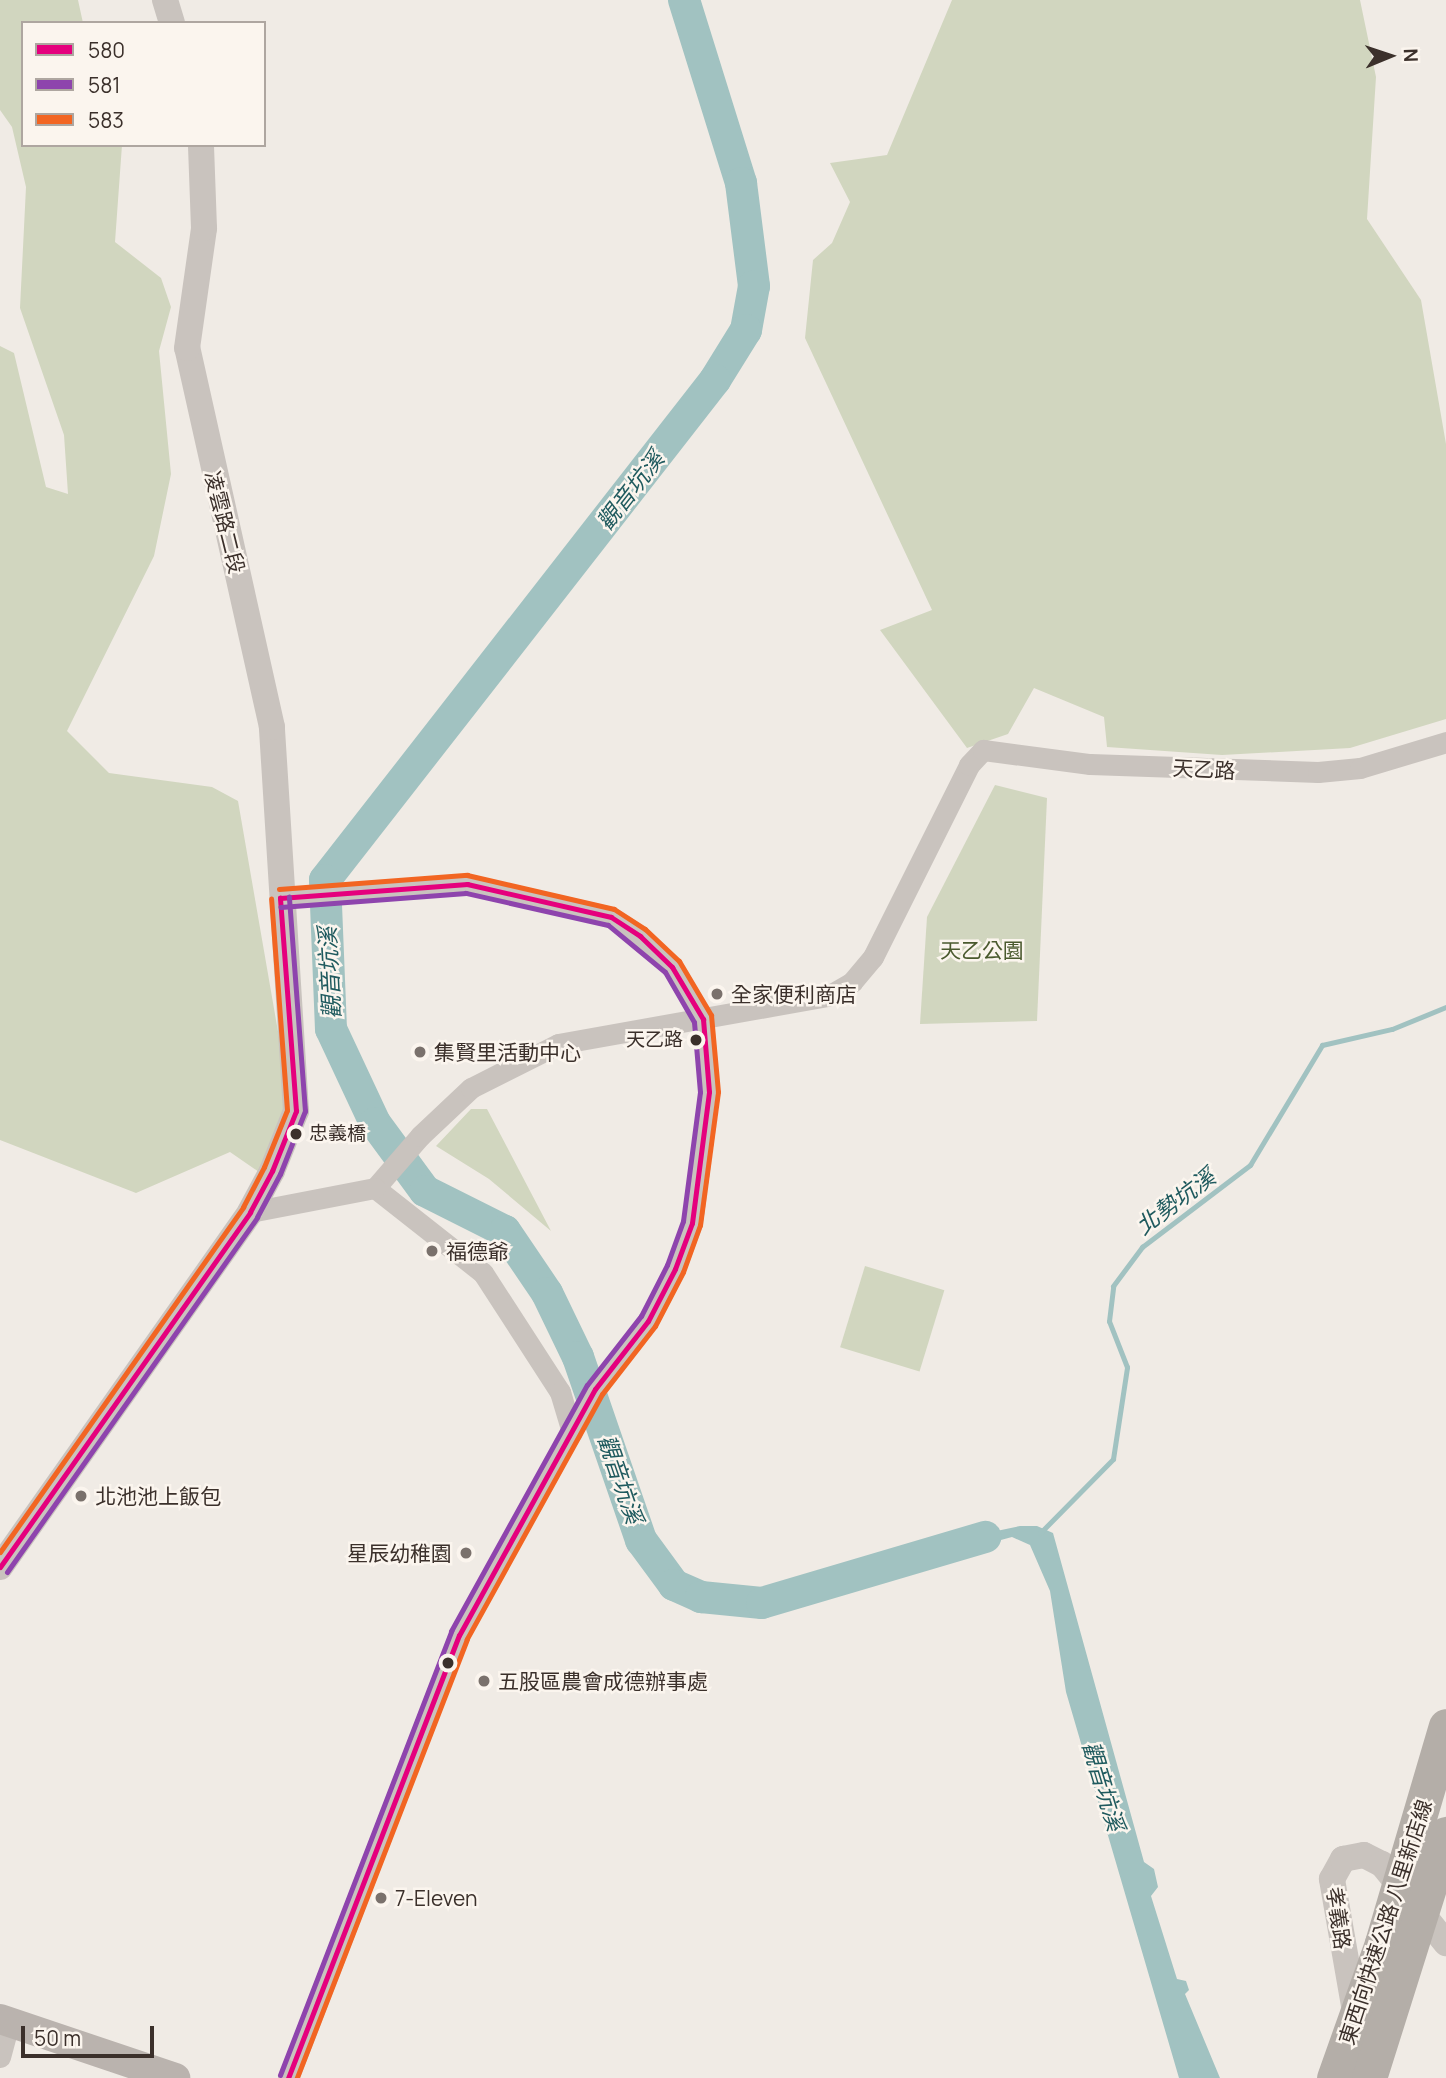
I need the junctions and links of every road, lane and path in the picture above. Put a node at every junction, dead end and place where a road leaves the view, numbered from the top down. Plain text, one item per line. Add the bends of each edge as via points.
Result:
1 (165, 0) edge
2 (171, 21) edge
3 (201, 147) edge
4 (1446, 742) edge
5 (290, 897) junction
6 (703, 1019) junction
7 (375, 1188) junction
8 (250, 1212) junction
9 (572, 1432) junction
10 (0, 1567) edge
11 (1446, 1726) edge
12 (1446, 1834) edge
13 (1446, 1943) edge
14 (5, 2021) edge
15 (0, 2057) edge
16 (175, 2078) edge
17 (288, 2078) edge
18 (1334, 2078) edge
19 (1368, 2078) edge

1 - 2 street
3 - 5 street, 凌雲路二段 via 204,228 187,348 272,727
4 - 6 street, 天乙路 via 1360,768 1318,772 1090,764 983,750 969,765 873,957 852,982 828,996
5 - 6 street via 467,884 611,917 640,936 672,967
5 - 8 street, 凌雲路二段 via 296,1111
6 - 7 street, 天乙路 via 647,1025 558,1044 471,1088 420,1136
6 - 9 street via 709,1092 692,1223 648,1321 596,1389
7 - 8 street
7 - 9 street via 483,1273 560,1392
8 - 10 street, 凌雲路二段
9 - 17 street via 459,1635
11 - 18 highway, 東西向快速公路 八里新店線, bridge via 1382,1943
12 - 19 highway, 東西向快速公路 八里新店線, bridge
13 - 19 street, 孝義路 via 1382,1864 1364,1855 1343,1859 1332,1879
14 - 15 street
14 - 16 main road

